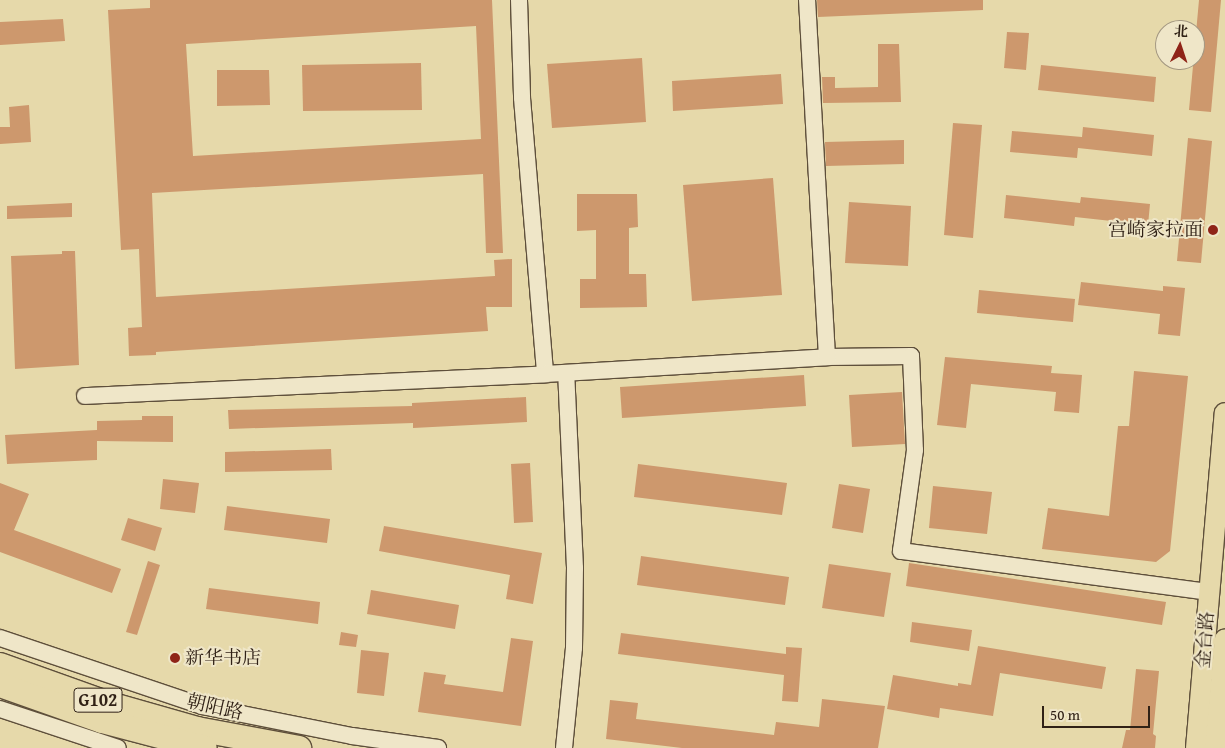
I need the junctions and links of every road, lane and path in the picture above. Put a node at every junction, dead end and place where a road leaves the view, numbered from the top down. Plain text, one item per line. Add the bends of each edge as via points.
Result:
1 (519, 0) edge
2 (806, 0) edge
3 (827, 357) junction
4 (566, 373) junction
5 (545, 374) junction
6 (86, 396) dead end
7 (1225, 413) edge
8 (1209, 592) junction
9 (0, 638) edge
10 (1225, 639) edge
11 (0, 665) edge
12 (0, 685) edge
13 (0, 709) edge
14 (198, 735) edge
15 (116, 748) edge
16 (298, 748) edge
17 (438, 748) edge
18 (564, 748) edge
19 (1196, 748) edge
20 (1215, 748) edge

1 - 5 street via 522,98
2 - 3 street
3 - 4 street
3 - 8 street via 911,356 915,450 901,551
4 - 5 street
4 - 18 street via 575,568 574,648
5 - 6 street
7 - 8 main road, 金台路
8 - 19 main road, 金台路
9 - 14 street, 朝阳路
10 - 20 main road, 金台路
11 - 14 highway, 朝阳路 / G102
12 - 14 highway, 朝阳路 / G102 via 102,721
13 - 15 street
14 - 16 highway, 朝阳路 / G102
14 - 17 street, 朝阳路 via 352,736

